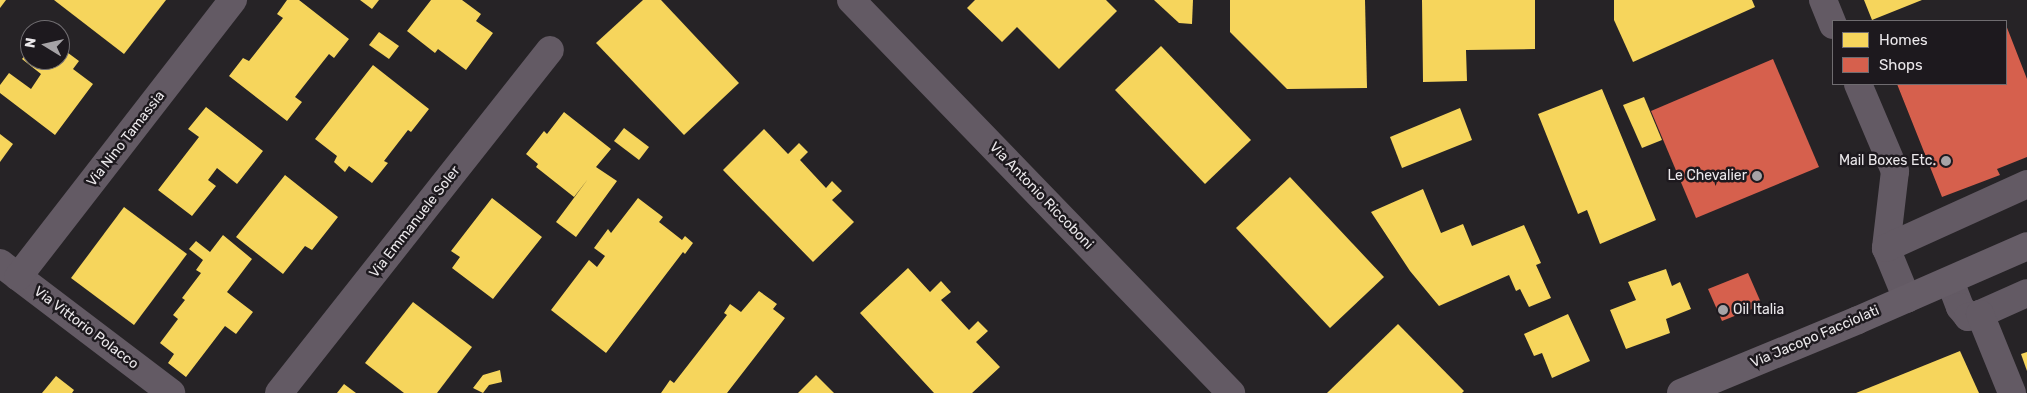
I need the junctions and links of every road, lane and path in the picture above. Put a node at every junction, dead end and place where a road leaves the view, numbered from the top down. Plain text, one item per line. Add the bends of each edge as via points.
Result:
1 (233, 0) edge
2 (851, 0) edge
3 (1823, 0) edge
4 (1832, 22) edge
5 (550, 50) dead end
6 (1858, 85) edge
7 (2027, 184) edge
8 (2027, 246) edge
9 (1886, 248) junction
10 (9, 270) edge
11 (1950, 281) junction
12 (2027, 293) edge
13 (1907, 299) junction
14 (1980, 314) junction
15 (171, 393) edge
16 (279, 393) edge
17 (1230, 393) edge
18 (1681, 393) edge
19 (2012, 393) edge

1 - 10 street, Via Nino Tamassia
2 - 17 street, Via Antonio Riccoboni
3 - 4 street
5 - 16 street, Via Emmanuele Soler
6 - 9 street via 1895,171
7 - 9 street
8 - 11 main road, Via Jacopo Facciolati
9 - 13 street
10 - 15 street, Via Vittorio Polacco
11 - 13 main road, Via Jacopo Facciolati
11 - 14 street via 1960,307 1968,317
12 - 14 street
13 - 18 main road, Via Jacopo Facciolati
14 - 19 street

